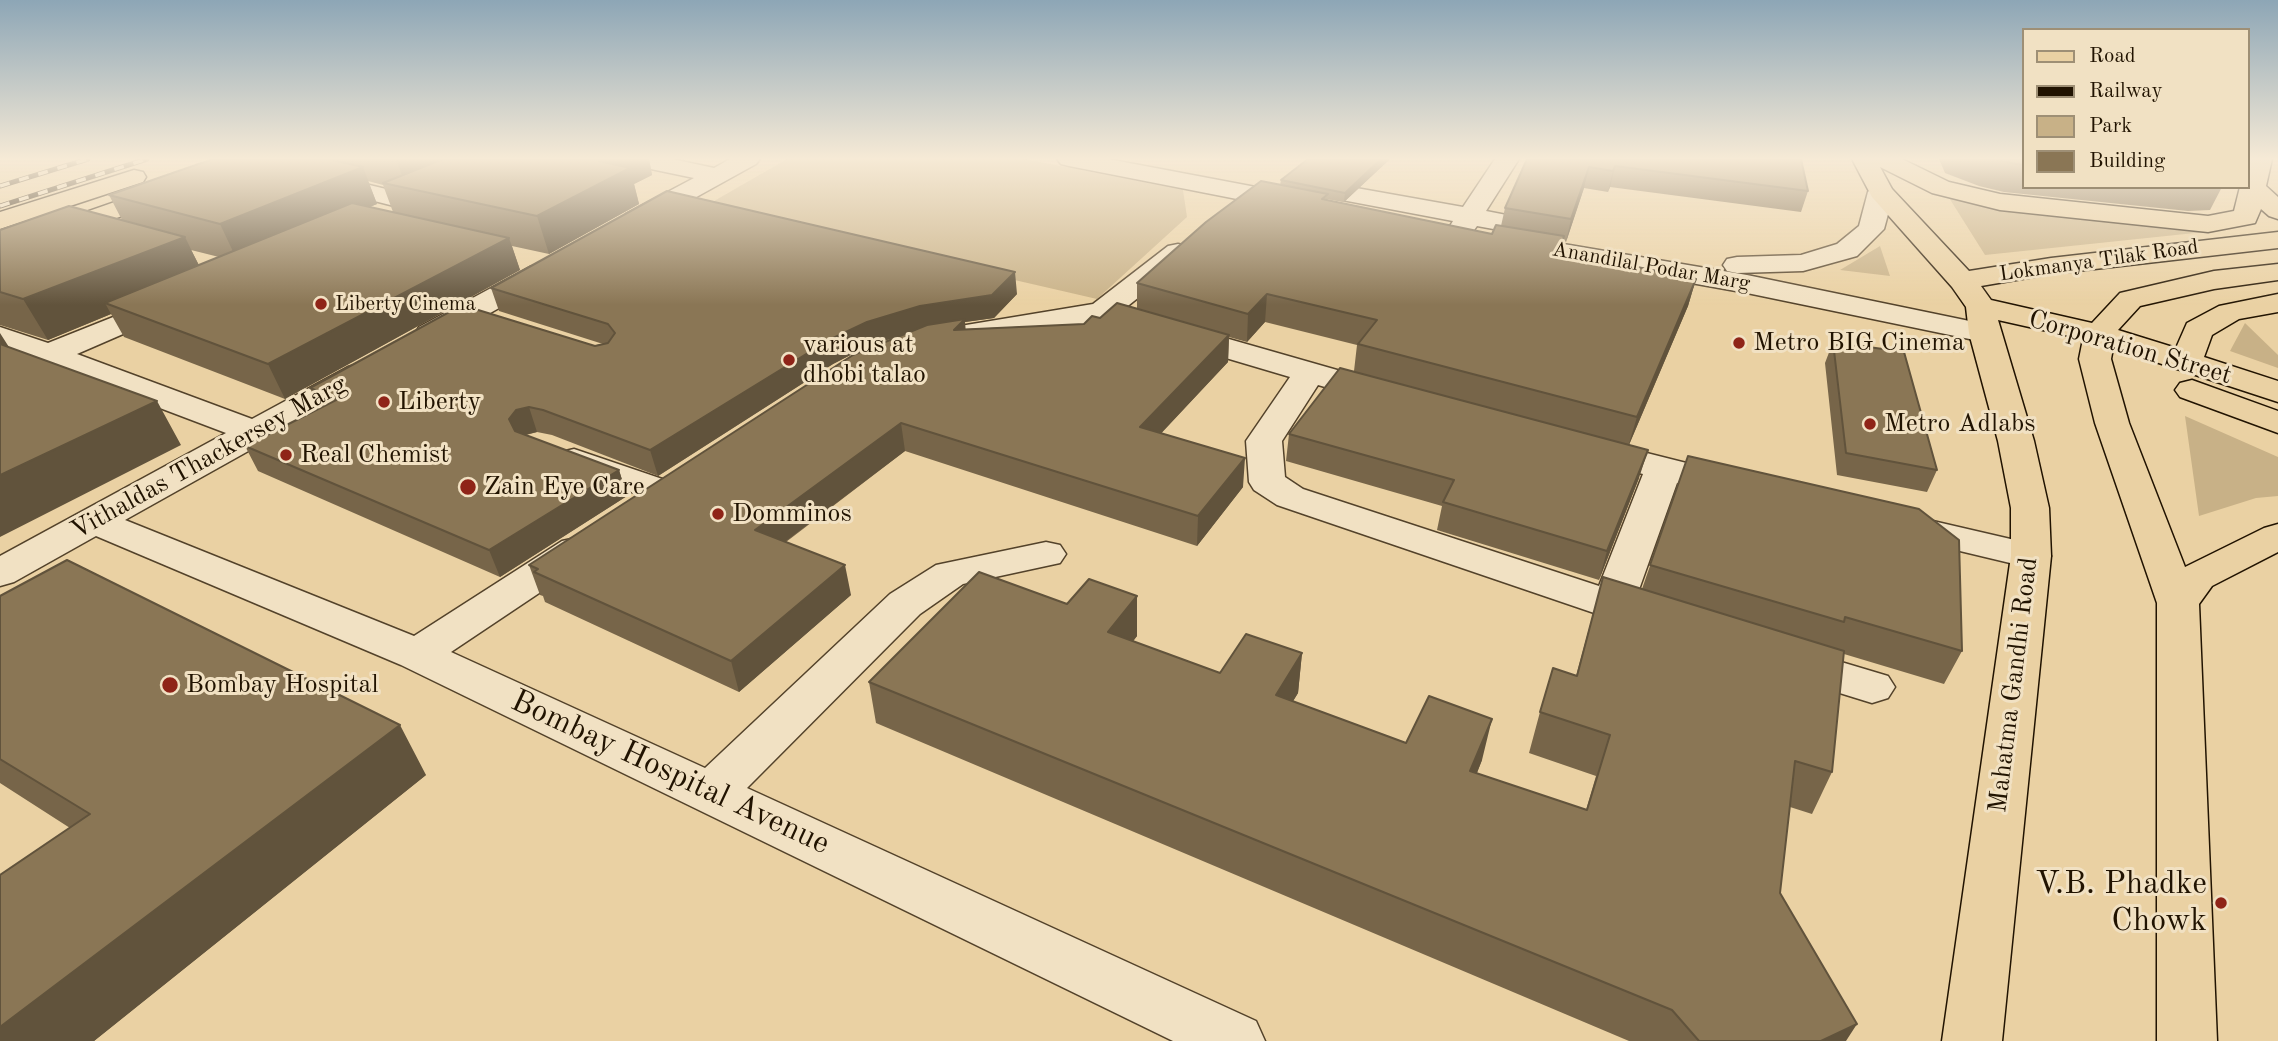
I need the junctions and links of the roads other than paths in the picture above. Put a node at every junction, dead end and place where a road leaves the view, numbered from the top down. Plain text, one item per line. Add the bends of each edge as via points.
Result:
1 (40, 208) edge
2 (133, 208) edge
3 (398, 208) edge
4 (656, 208) edge
5 (1234, 208) edge
6 (1345, 208) edge
7 (1393, 208) edge
8 (1475, 208) edge
9 (1877, 208) edge
10 (1895, 208) edge
11 (2052, 208) edge
12 (2248, 208) edge
13 (373, 218) edge
14 (0, 221) edge
15 (1464, 225) junction
16 (68, 227) junction
17 (610, 233) edge
18 (111, 239) edge
19 (2278, 240) edge
20 (0, 251) edge
21 (522, 259) edge
22 (1737, 265) junction
23 (2278, 272) edge
24 (1962, 281) junction
25 (189, 295) edge
26 (2278, 303) edge
27 (1102, 312) junction
28 (467, 314) junction
29 (1983, 320) junction
30 (507, 327) edge
31 (0, 336) edge
32 (923, 341) edge
33 (2097, 346) junction
34 (49, 354) junction
35 (2187, 360) junction
36 (1309, 373) junction
37 (0, 375) edge
38 (2278, 392) edge
39 (1414, 402) edge
40 (2278, 423) edge
41 (256, 433) junction
42 (1558, 441) edge
43 (538, 446) edge
44 (1663, 470) junction
45 (1758, 492) edge
46 (1881, 521) edge
47 (97, 522) junction
48 (2278, 536) edge
49 (1046, 554) dead end
50 (2031, 556) junction
51 (0, 573) edge
52 (2178, 603) junction
53 (1612, 606) junction
54 (1677, 626) edge
55 (1755, 651) edge
56 (417, 654) junction
57 (1872, 687) dead end
58 (711, 793) junction
59 (1235, 1041) edge
60 (1972, 1041) edge
61 (2187, 1041) edge

1 - 14 main road
2 - 16 main road
3 - 13 street
4 - 17 street
5 - 27 street
6 - 15 street, Anandilal Podar Marg
7 - 15 street, Anandilal Podar Marg
8 - 15 street
9 - 22 street via 1871,229 1847,250 1803,263
10 - 24 main road
11 - 12 main road via 2208,224 2246,216
15 - 22 street, Anandilal Podar Marg
15 - 29 street, Anandilal Podar Marg via 1746,284
16 - 18 street
16 - 20 main road
19 - 24 main road, Lokmanya Tilak Road
21 - 28 street, Vithaldas Thackersey Marg via 559,262
22 - 29 street, Anandilal Podar Marg
23 - 33 main road, Lokmanya Tilak Road via 2214,280 2130,299 2112,317
24 - 29 main road
25 - 34 street
26 - 35 main road via 2230,312 2198,330
27 - 32 street
27 - 36 street
28 - 30 street
28 - 41 street, Vithaldas Thackersey Marg
29 - 33 main road, Corporation Street
29 - 50 main road, Mahatma Gandhi Road via 2030,508
31 - 34 street
33 - 35 main road, Corporation Street
33 - 40 main road, Corporation Street
33 - 52 main road via 2112,423
34 - 37 street
34 - 41 street
35 - 38 main road, Corporation Street
36 - 39 street
36 - 53 street via 1264,441 1267,482 1290,497
41 - 47 street, Vithaldas Thackersey Marg
42 - 44 street
43 - 56 street via 633,483 676,484
44 - 45 street
44 - 53 street
46 - 50 street
47 - 51 street, Vithaldas Thackersey Marg
47 - 56 street, Bombay Hospital Avenue
48 - 52 main road via 2198,577
49 - 58 street via 950,574 905,604
50 - 60 main road, Mahatma Gandhi Road
52 - 61 main road
53 - 54 street
55 - 57 street
56 - 58 street, Bombay Hospital Avenue
58 - 59 street, Bombay Hospital Avenue

